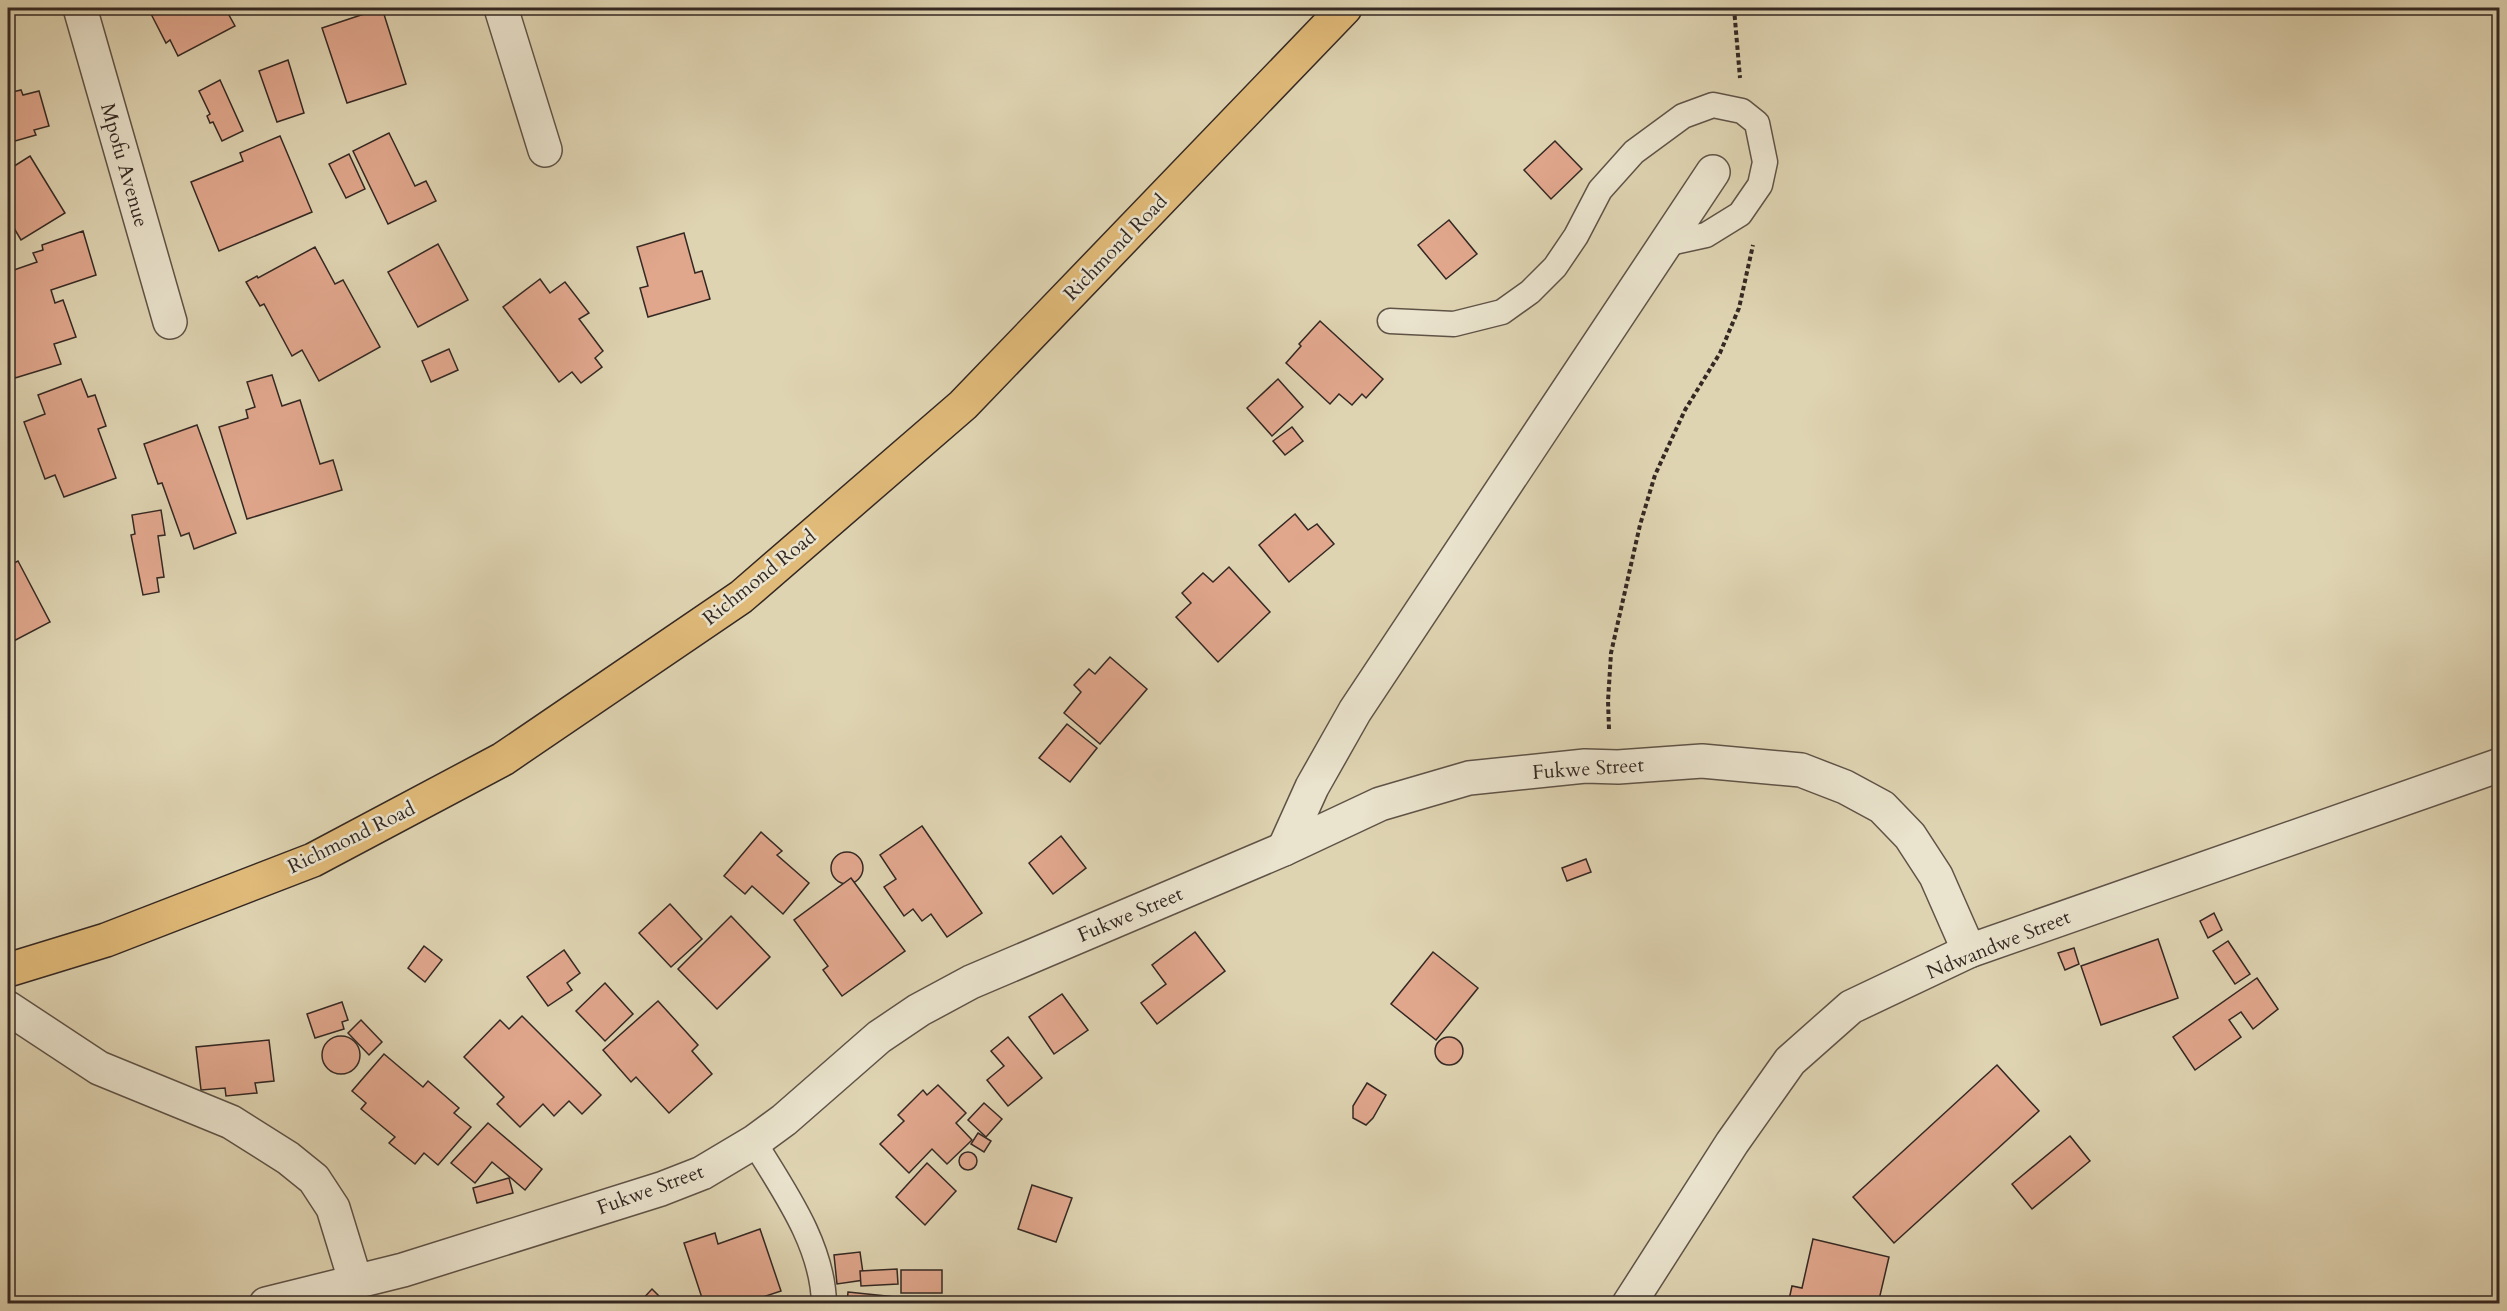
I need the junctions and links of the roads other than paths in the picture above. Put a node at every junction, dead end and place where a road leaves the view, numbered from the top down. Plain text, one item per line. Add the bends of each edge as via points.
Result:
1 (80, 8) edge
2 (501, 8) edge
3 (1345, 8) edge
4 (545, 150) dead end
5 (1713, 172) dead end
6 (1665, 244) junction
7 (1390, 321) dead end
8 (170, 322) dead end
9 (2499, 765) edge
10 (1284, 849) junction
11 (1969, 951) junction
12 (8, 970) edge
13 (8, 1008) edge
14 (754, 1142) junction
15 (356, 1283) junction
16 (267, 1304) edge
17 (824, 1304) edge
18 (1629, 1304) edge

1 - 8 street, Mpofu Avenue
2 - 4 street
3 - 12 highway, Richmond Road via 963,405 741,597 503,759 313,860 106,940
5 - 6 street
6 - 7 lane via 1706,235 1740,214 1760,185 1765,162 1757,123 1742,111 1713,105 1683,116 1634,152 1600,190 1555,267 1502,312 1454,324
6 - 10 street via 1355,711 1312,787
9 - 11 street, Ndwandwe Street
10 - 11 street, Fukwe Street via 1380,804 1469,778 1585,766 1702,761 1802,770 1845,786 1881,807 1910,836 1936,876
10 - 14 street, Fukwe Street via 971,982 919,1010 879,1037
11 - 18 street, Ndwandwe Street via 1851,1007 1790,1061 1732,1143
13 - 15 street via 99,1068 231,1122 288,1158 314,1179 333,1208
14 - 15 street, Fukwe Street via 702,1173 661,1189
14 - 17 lane via 800,1219 823,1284
15 - 16 street, Fukwe Street

